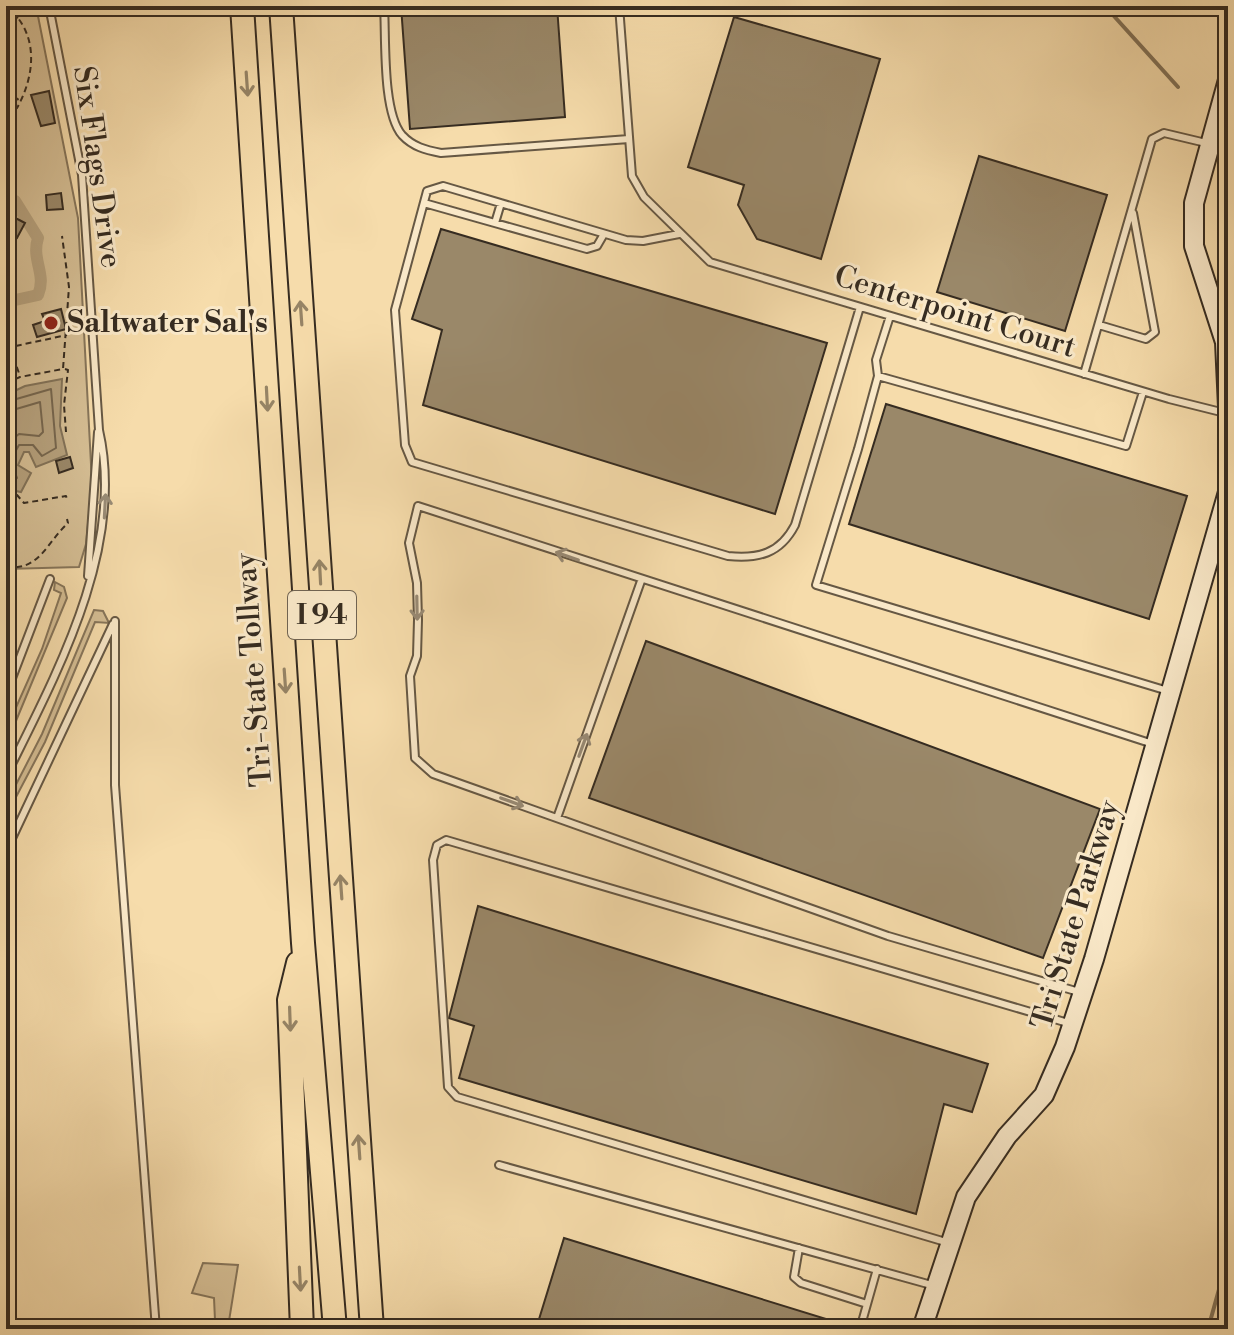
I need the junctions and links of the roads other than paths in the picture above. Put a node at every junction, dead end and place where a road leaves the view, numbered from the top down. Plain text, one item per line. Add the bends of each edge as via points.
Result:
1 (49, 6) edge
2 (242, 6) edge
3 (281, 6) edge
4 (384, 6) edge
5 (619, 6) edge
6 (1228, 80) edge
7 (629, 139) junction
8 (1209, 144) junction
9 (424, 203) junction
10 (501, 203) junction
11 (1132, 209) junction
12 (495, 223) junction
13 (604, 234) junction
14 (679, 234) junction
15 (860, 307) junction
16 (890, 316) junction
17 (1099, 325) junction
18 (1084, 374) junction
19 (878, 376) junction
20 (1143, 392) junction
21 (1228, 407) edge
22 (1228, 414) edge
23 (99, 430) junction
24 (1228, 492) edge
25 (50, 579) dead end
26 (88, 580) junction
27 (641, 581) junction
28 (1171, 691) junction
29 (6, 694) edge
30 (1156, 745) junction
31 (6, 776) edge
32 (557, 818) junction
33 (6, 851) edge
34 (303, 943) junction
35 (1083, 993) junction
36 (1073, 1025) junction
37 (499, 1165) dead end
38 (949, 1243) junction
39 (799, 1248) junction
40 (877, 1269) junction
41 (935, 1286) junction
42 (867, 1304) junction
43 (156, 1329) edge
44 (302, 1329) edge
45 (335, 1329) edge
46 (372, 1329) edge
47 (860, 1329) edge
48 (922, 1329) edge

1 - 23 lane, Six Flags Drive via 82,175
2 -> 34 highway, Tri-State Tollway / I 94
46 -> 3 highway, I 94
4 - 7 lane via 391,114 401,134 418,148 441,153
5 - 7 lane, Centerpoint Court
6 - 8 street
7 - 14 lane, Centerpoint Court via 632,176
8 - 11 lane via 1157,133
8 - 21 street via 1194,203 1194,246 1225,342
9 - 10 lane via 427,191 443,186
9 - 12 lane
9 - 15 lane via 395,310 405,445 412,462 728,556 763,556 788,538
10 - 12 lane
10 - 13 lane
11 - 17 lane
11 - 17 lane via 1155,332 1146,339
12 - 13 lane via 587,249 597,246
13 - 14 lane via 643,241
14 - 15 lane, Centerpoint Court via 710,262
15 - 16 lane, Centerpoint Court
16 - 18 lane, Centerpoint Court
16 - 19 lane via 876,360
17 - 18 lane
18 - 20 lane, Centerpoint Court
19 - 20 lane via 1126,446
19 - 28 lane via 816,585
20 - 22 lane, Centerpoint Court
23 - 26 lane, Six Flags Drive
26 -> 23 lane, Six Flags Drive via 99,555 105,515 105,458
24 - 28 street, Tri State Parkway
25 - 29 lane
26 - 31 lane, Six Flags Drive via 58,664
27 - 30 lane
32 -> 27 lane
27 -> 32 lane via 418,506 409,543 417,583 417,656 410,676 415,758 433,774
28 - 30 street, Tri State Parkway
30 - 35 street, Tri State Parkway
32 - 35 lane via 888,936
33 - 43 lane via 115,621 115,785
34 -> 44 highway via 289,1000
34 - 45 highway, Tri-State Tollway / I 94
35 - 36 street, Tri State Parkway
36 - 38 street, Tri State Parkway via 1044,1095 1007,1136 966,1197
36 - 38 lane via 446,840 437,845 433,860 448,1087 457,1097
37 - 39 lane
38 - 41 street, Tri State Parkway
39 - 40 lane
39 - 42 lane via 794,1277 801,1283
40 - 41 lane
40 - 42 lane
41 - 48 street, Tri State Parkway
42 - 47 lane

